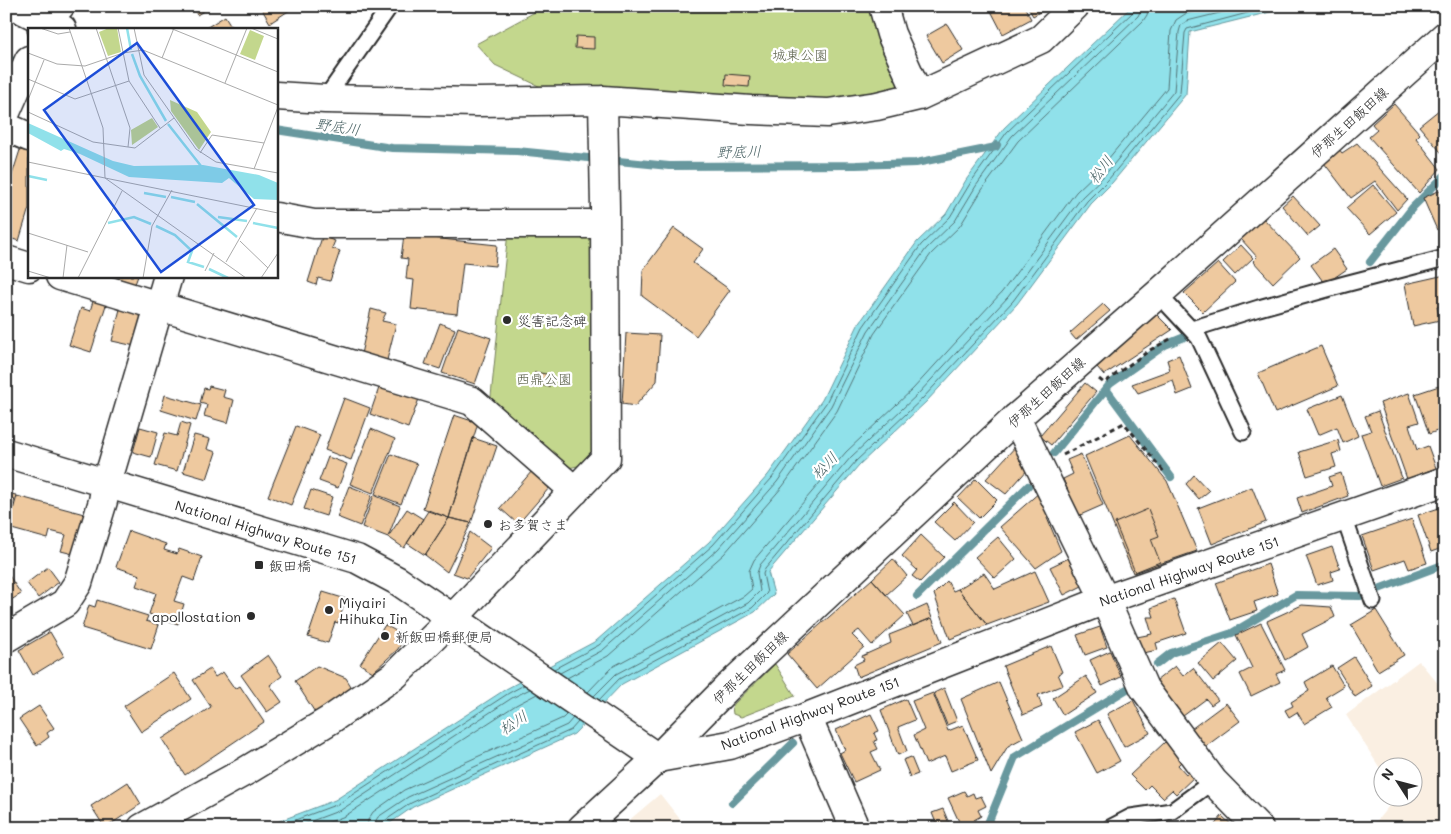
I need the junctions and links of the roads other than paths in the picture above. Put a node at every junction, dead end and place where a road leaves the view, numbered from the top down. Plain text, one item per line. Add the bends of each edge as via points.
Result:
1 (16, 6) edge
2 (390, 6) edge
3 (882, 6) edge
4 (1075, 6) edge
5 (52, 21) edge
6 (1445, 36) edge
7 (28, 63) edge
8 (278, 96) edge
9 (920, 96) junction
10 (325, 99) junction
11 (603, 113) junction
12 (8, 114) edge
13 (28, 135) edge
14 (605, 216) junction
15 (278, 217) edge
16 (1445, 258) edge
17 (6, 260) edge
18 (28, 267) edge
19 (67, 278) edge
20 (167, 278) edge
21 (1158, 294) junction
22 (159, 306) junction
23 (1192, 329) junction
24 (1016, 418) junction
25 (1243, 432) dead end
26 (6, 454) edge
27 (1445, 482) edge
28 (106, 483) junction
29 (575, 491) junction
30 (1344, 517) junction
31 (1105, 600) junction
32 (1373, 602) dead end
33 (460, 623) junction
34 (6, 638) edge
35 (807, 717) junction
36 (658, 758) junction
37 (1213, 781) junction
38 (142, 828) edge
39 (582, 828) edge
40 (855, 828) edge
41 (1110, 828) edge
42 (1259, 828) edge

1 - 5 main road
2 - 10 lane
3 - 9 main road via 891,34
4 - 9 main road via 1041,39
6 - 21 main road, 伊那生田飯田線
7 - 12 main road
8 - 10 main road
9 - 11 main road via 828,113 751,110
10 - 11 main road via 477,102
11 - 14 main road
12 - 13 main road
14 - 15 main road via 314,224
14 - 29 main road via 606,458
16 - 23 lane via 1250,310
17 - 18 main road
19 - 22 main road
20 - 22 main road
21 - 23 lane
21 - 24 main road, 伊那生田飯田線
22 - 28 main road
22 - 29 main road via 472,401
23 - 25 lane
24 - 31 main road
24 - 36 main road, 伊那生田飯田線 via 726,688
26 - 28 main road, National Highway Route 151
27 - 30 main road, National Highway Route 151
28 - 33 main road, National Highway Route 151 via 356,559 398,581
28 - 34 main road via 78,583 65,603
29 - 33 main road
30 - 31 main road, National Highway Route 151
30 - 32 lane
31 - 35 main road, National Highway Route 151
31 - 37 main road via 1144,688
33 - 36 main road, National Highway Route 151
33 - 38 main road via 395,675 330,720
35 - 36 main road, National Highway Route 151 via 730,744
35 - 40 main road
36 - 39 main road, 伊那生田飯田線
37 - 41 lane via 1172,811 1132,817
37 - 42 main road

